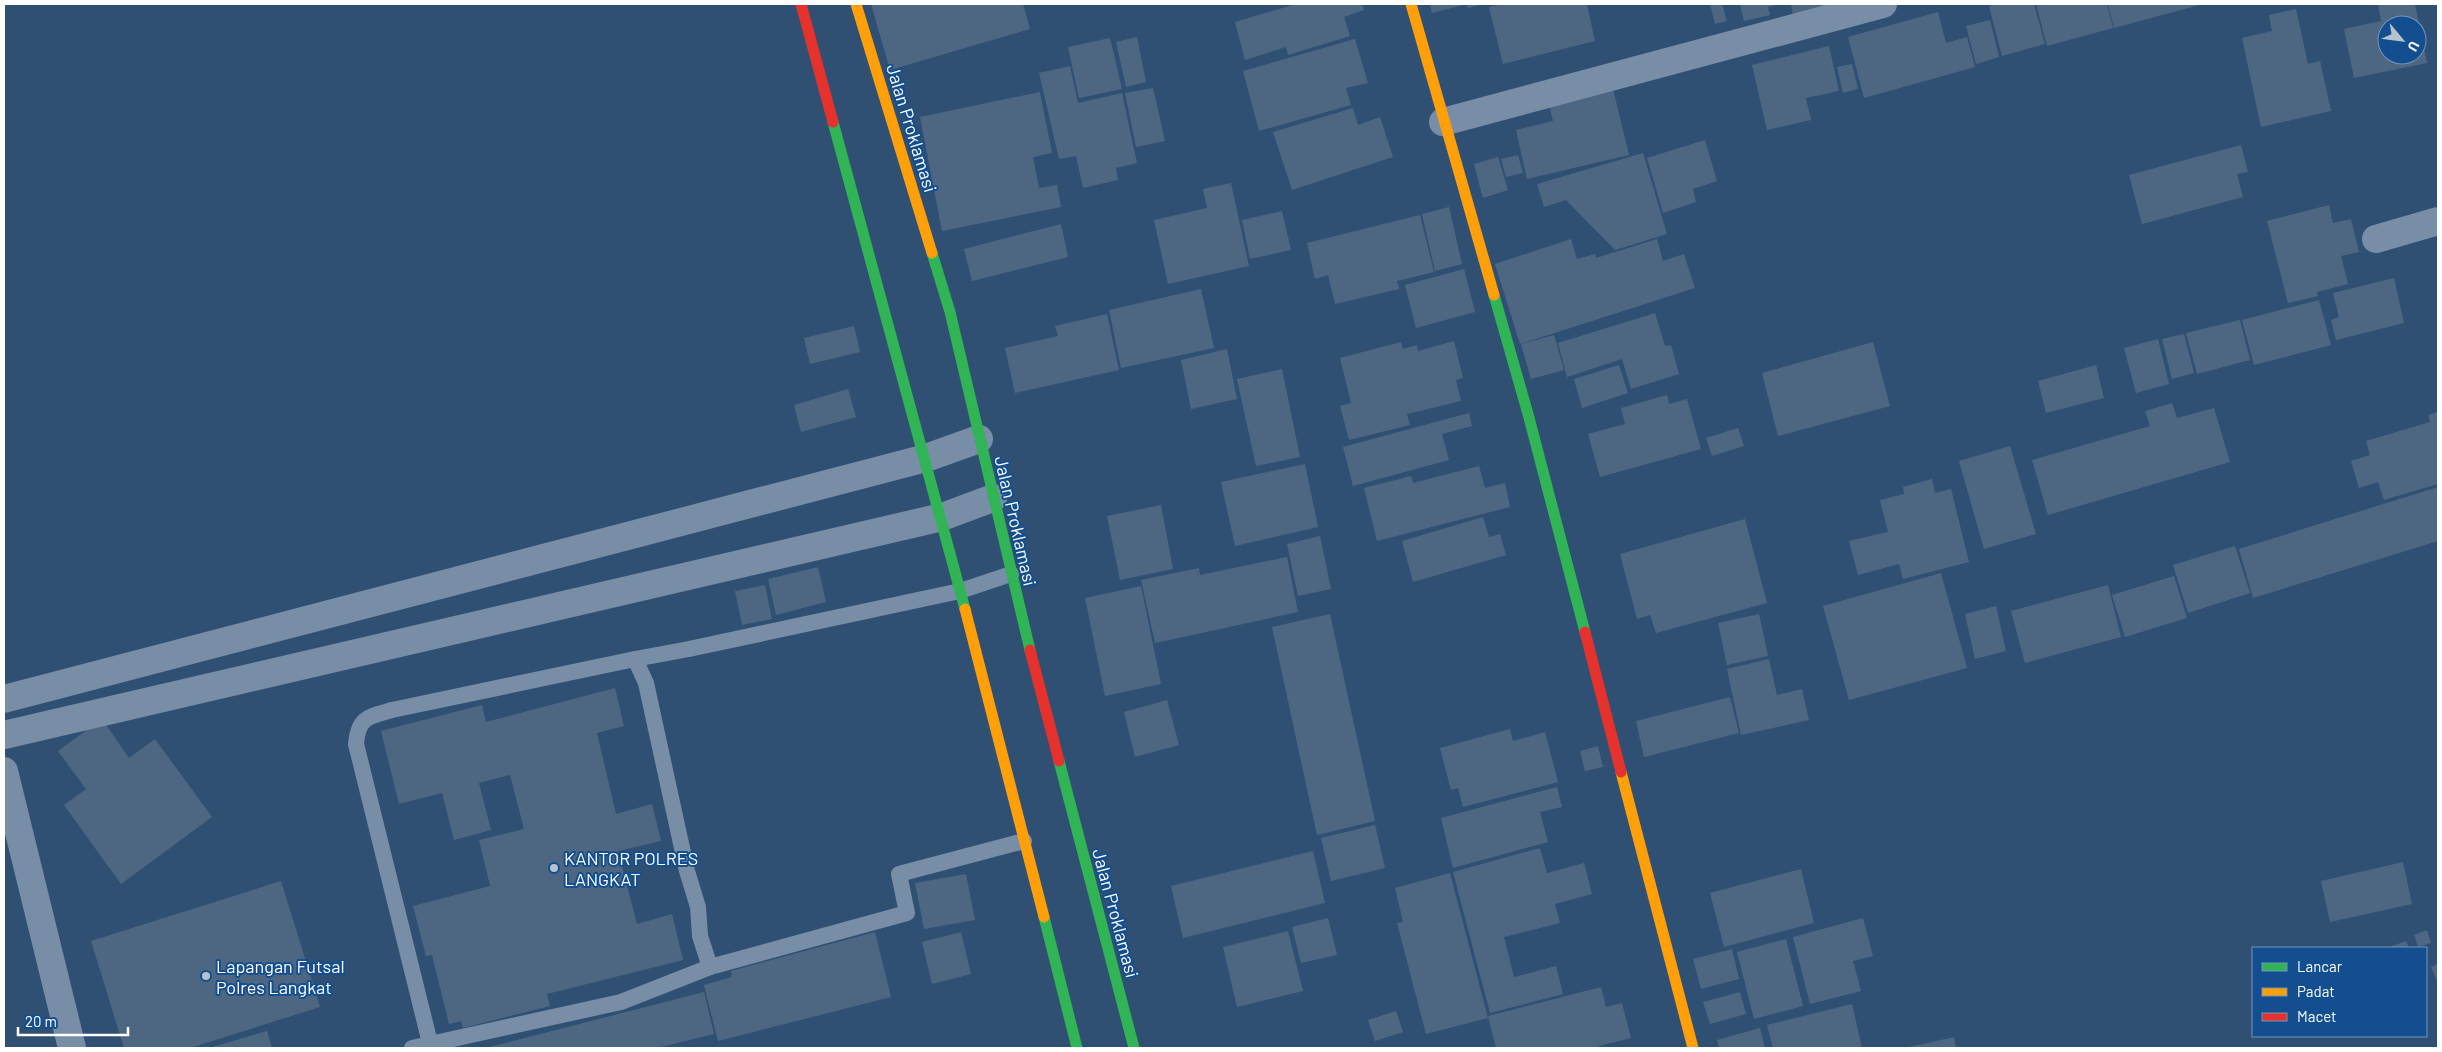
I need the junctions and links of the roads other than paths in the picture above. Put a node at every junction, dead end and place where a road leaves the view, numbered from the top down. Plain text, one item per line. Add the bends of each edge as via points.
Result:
1 (801, 4) edge
2 (856, 4) edge
3 (1412, 4) edge
4 (1883, 4) edge
5 (1443, 122) junction
6 (2438, 221) edge
7 (2376, 239) dead end
8 (979, 439) junction
9 (926, 458) junction
10 (993, 498) junction
11 (942, 517) junction
12 (1011, 574) junction
13 (960, 591) junction
14 (635, 659) junction
15 (4, 700) edge
16 (4, 736) edge
17 (4, 771) edge
18 (1024, 841) junction
19 (710, 967) junction
20 (430, 1044) junction
21 (72, 1048) edge
22 (412, 1048) edge
23 (1077, 1048) edge
24 (1134, 1048) edge
25 (1693, 1048) edge

1 - 9 street
2 - 8 street, Jalan Proklamasi via 950,312
3 - 5 street
4 - 5 street
5 - 25 street via 1528,414
6 - 7 street
8 - 9 street
8 - 10 street, Jalan Proklamasi
9 - 11 street
9 - 15 street
10 - 11 street
10 - 12 street, Jalan Proklamasi
11 - 13 street
11 - 16 street
12 - 13 lane
12 - 24 street, Jalan Proklamasi
13 - 14 lane
13 - 18 street
14 - 19 lane via 646,683 687,871 698,907 700,936
14 - 20 lane via 392,710 366,718 357,728 356,744
17 - 21 street
18 - 19 lane via 899,874 907,913
18 - 23 street
19 - 20 lane via 621,1002
20 - 22 lane

